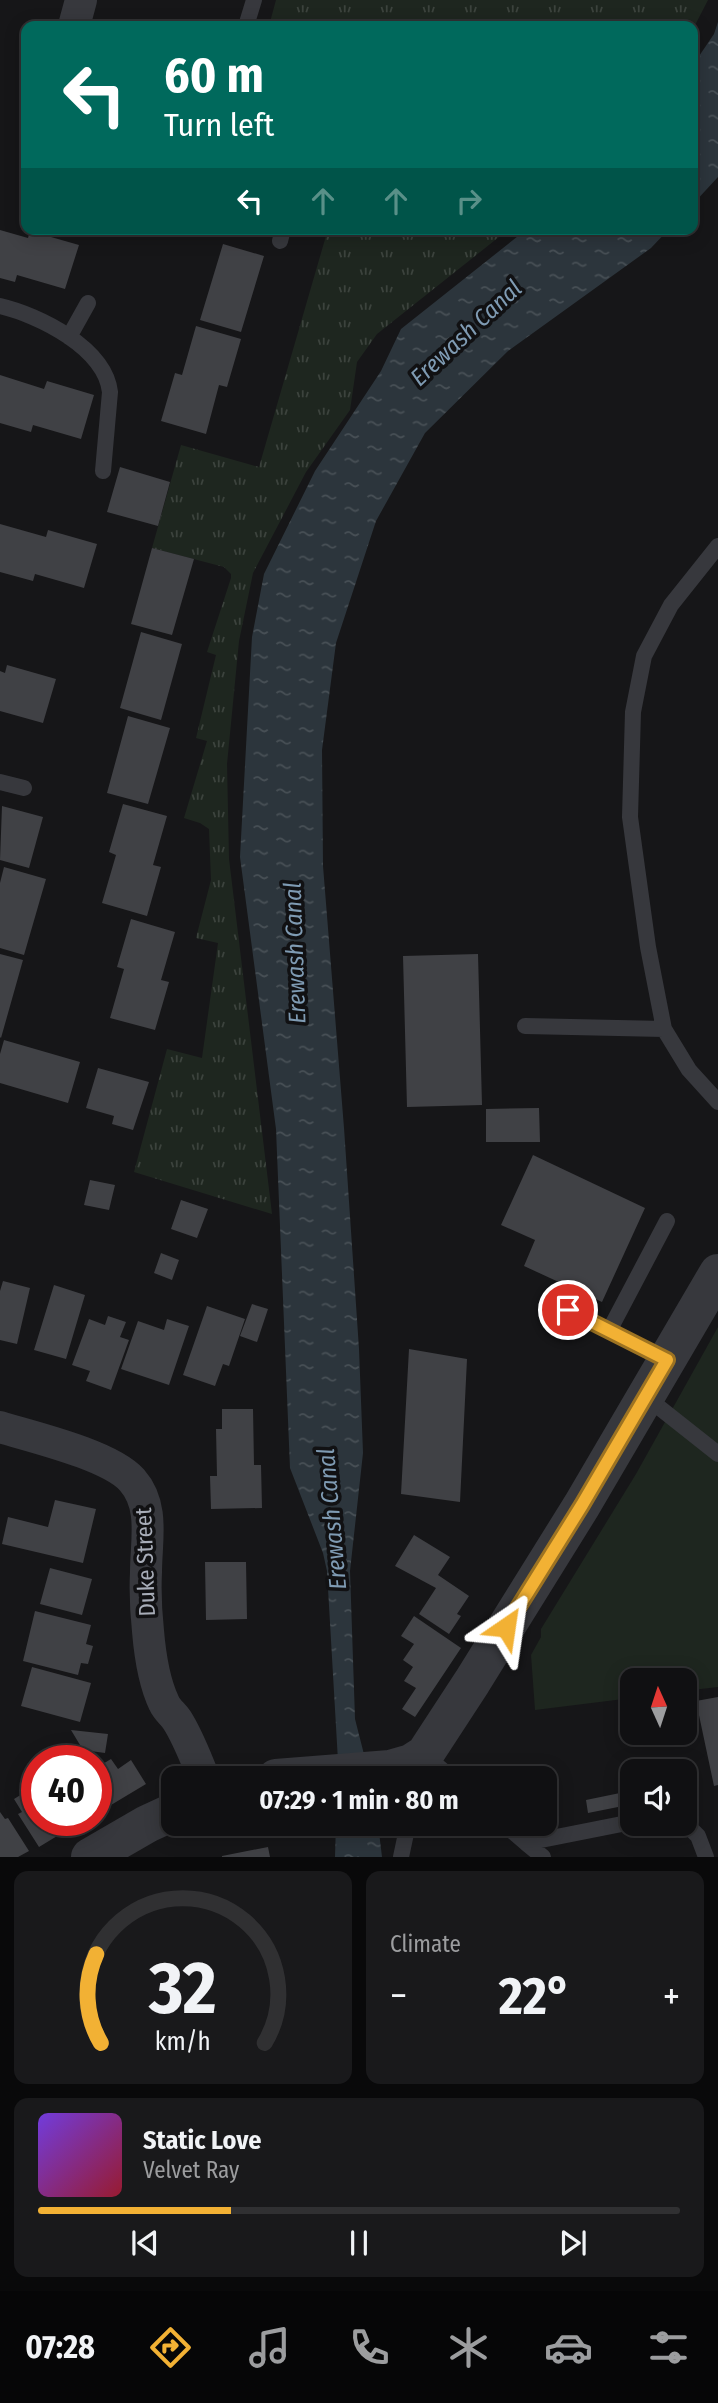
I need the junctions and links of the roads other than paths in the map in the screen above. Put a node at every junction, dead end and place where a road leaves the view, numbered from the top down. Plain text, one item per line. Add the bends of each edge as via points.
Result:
1 (80, 0) edge
2 (254, 0) edge
3 (75, 21) edge
4 (248, 21) edge
5 (88, 303) dead end
6 (0, 306) edge
7 (69, 337) junction
8 (103, 471) dead end
9 (718, 546) edge
10 (0, 782) edge
11 (24, 788) dead end
12 (525, 1026) dead end
13 (664, 1029) junction
14 (718, 1102) edge
15 (667, 1221) dead end
16 (718, 1273) edge
17 (568, 1310) dead end
18 (609, 1331) junction
19 (667, 1360) junction
20 (646, 1396) junction
21 (0, 1427) edge
22 (718, 1454) edge
23 (198, 1766) edge
24 (428, 1766) edge
25 (161, 1818) edge
26 (620, 1824) edge
27 (697, 1835) edge
28 (405, 1836) edge
29 (518, 1836) edge
30 (526, 1843) junction
31 (90, 1857) edge
32 (401, 1857) edge
33 (543, 1857) edge
34 (706, 1857) edge

1 - 3 street
2 - 4 lane
5 - 7 lane
6 - 7 lane
7 - 8 lane via 102,368 109,381
9 - 13 lane via 671,605 644,656 633,712 630,817
10 - 11 lane
12 - 13 lane
13 - 14 lane via 689,1070
15 - 18 lane
16 - 19 street
17 - 18 lane
18 - 19 lane
19 - 20 street
20 - 22 lane
20 - 24 street via 472,1682
21 - 23 street, Duke Street via 119,1469 142,1493 148,1534 148,1631 158,1686
25 - 31 street
26 - 30 lane
27 - 34 lane
28 - 32 lane
29 - 30 lane
30 - 33 lane

